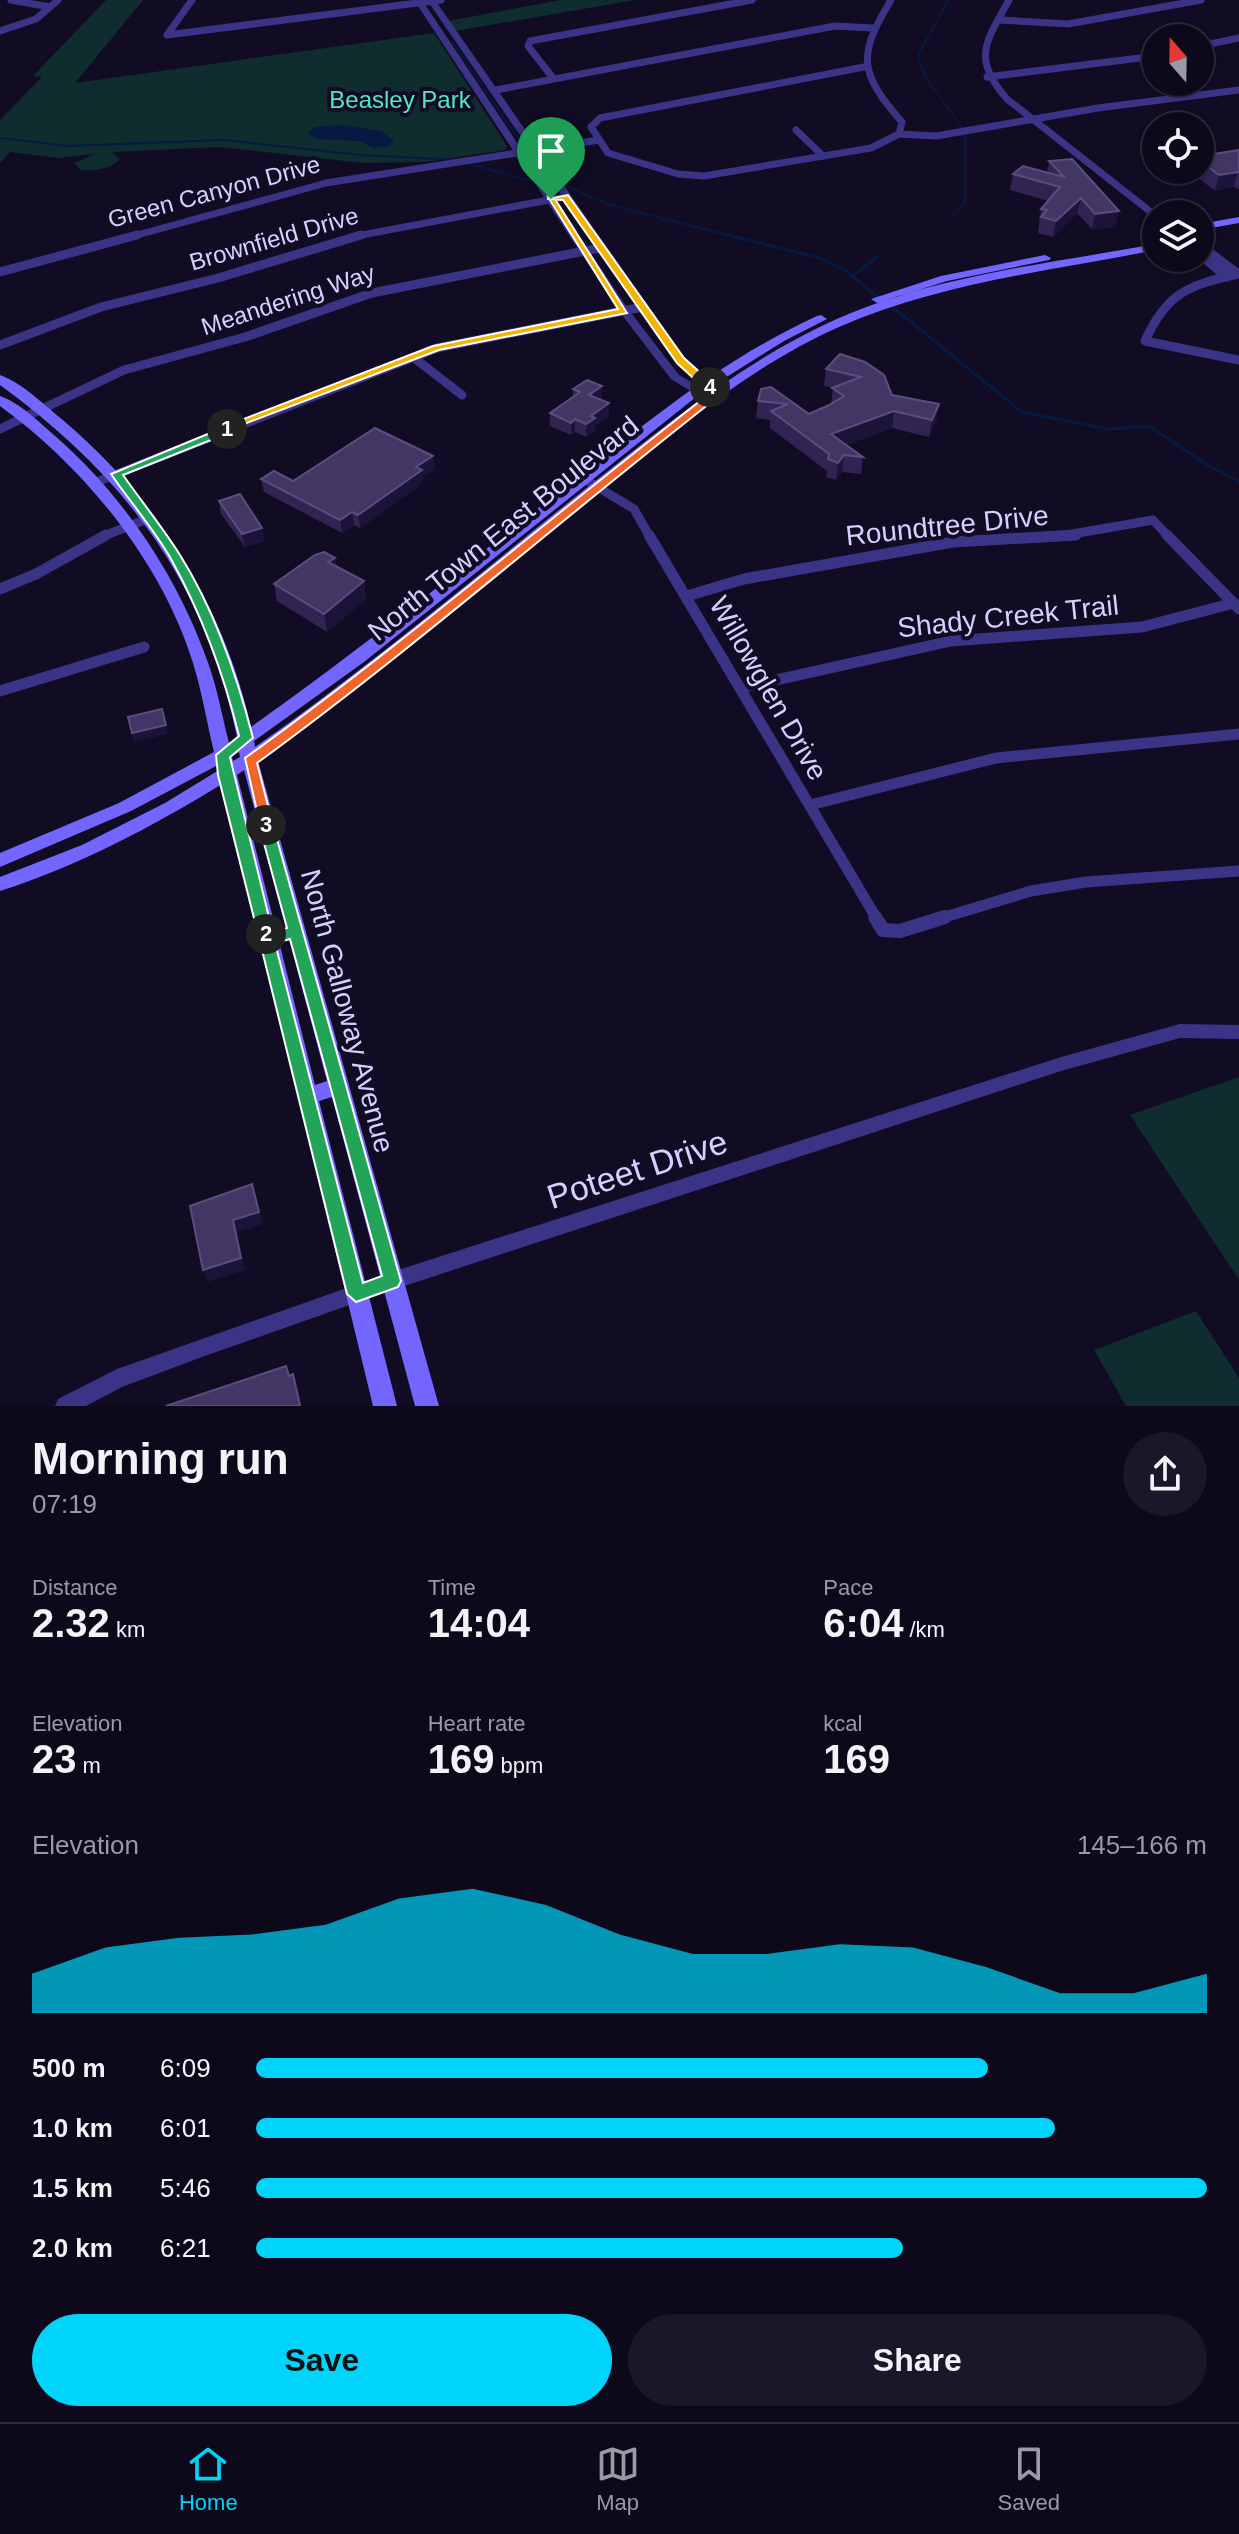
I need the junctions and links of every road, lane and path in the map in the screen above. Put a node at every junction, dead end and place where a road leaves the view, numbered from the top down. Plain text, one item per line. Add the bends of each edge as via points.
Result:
1 (11, 0) edge
2 (58, 0) edge
3 (192, 0) edge
4 (752, 0) edge
5 (891, 0) edge
6 (1009, 0) edge
7 (1201, 0) edge
8 (435, 1) edge
9 (419, 2) edge
10 (50, 7) junction
11 (999, 20) junction
12 (873, 28) junction
13 (0, 31) edge
14 (1239, 38) edge
15 (1214, 43) edge
16 (1142, 58) edge
17 (864, 67) junction
18 (987, 77) junction
19 (553, 78) junction
20 (496, 90) junction
21 (1237, 92) edge
22 (1034, 119) junction
23 (796, 130) dead end
24 (899, 134) junction
25 (599, 140) junction
26 (535, 149) junction
27 (518, 152) junction
28 (823, 156) junction
29 (562, 193) junction
30 (548, 194) junction
31 (1142, 205) edge
32 (1239, 220) edge
33 (1214, 224) edge
34 (1239, 231) edge
35 (1214, 235) edge
36 (1142, 239) edge
37 (600, 248) junction
38 (1142, 250) edge
39 (582, 251) junction
40 (1214, 256) edge
41 (1214, 266) edge
42 (0, 272) edge
43 (1238, 274) edge
44 (1227, 277) junction
45 (910, 293) junction
46 (643, 307) junction
47 (859, 310) junction
48 (624, 311) junction
49 (804, 327) junction
50 (817, 333) junction
51 (0, 345) edge
52 (413, 357) junction
53 (1239, 360) edge
54 (0, 379) edge
55 (706, 389) junction
56 (462, 395) dead end
57 (0, 400) edge
58 (43, 408) junction
59 (27, 417) junction
60 (0, 429) edge
61 (116, 474) junction
62 (583, 478) junction
63 (94, 483) junction
64 (599, 485) junction
65 (150, 518) junction
66 (129, 526) junction
67 (452, 585) junction
68 (0, 589) edge
69 (468, 593) junction
70 (687, 596) junction
71 (1236, 606) edge
72 (203, 611) junction
73 (183, 618) junction
74 (144, 647) dead end
75 (370, 650) junction
76 (386, 658) junction
77 (740, 688) junction
78 (0, 691) edge
79 (1239, 734) edge
80 (246, 738) junction
81 (223, 755) junction
82 (250, 761) junction
83 (225, 775) junction
84 (810, 805) junction
85 (40, 846) junction
86 (0, 860) edge
87 (51, 864) junction
88 (1239, 871) edge
89 (0, 884) edge
90 (295, 932) junction
91 (267, 939) junction
92 (1239, 1032) edge
93 (338, 1086) junction
94 (307, 1096) junction
95 (392, 1281) junction
96 (356, 1294) junction
97 (65, 1406) edge
98 (385, 1406) edge
99 (427, 1406) edge

1 - 10 street
2 - 10 street
3 - 9 street via 167,35
4 - 19 street via 530,41 528,46
5 - 12 street
6 - 11 street
7 - 11 street via 1068,24
8 - 9 street
8 - 20 street
9 - 27 street
10 - 13 street via 36,19
11 - 18 street via 983,48
12 - 17 street
12 - 19 street via 835,26
14 - 15 street
16 - 18 street
17 - 24 street via 875,92 902,122
17 - 25 street via 600,118 590,125
18 - 22 street
19 - 20 street
20 - 26 street
21 - 22 street
22 - 24 street via 936,136
22 - 31 street
23 - 28 street
24 - 28 street via 885,144
25 - 26 street
25 - 28 street via 615,156 688,176
26 - 27 street
26 - 29 street
27 - 30 street
27 - 42 street, Green Canyon Drive via 305,187
29 - 30 street, Brownfield Drive
29 - 37 street
30 - 39 street
30 - 51 street, Brownfield Drive via 335,240 218,278 101,307
32 - 33 main road
34 - 35 main road
36 - 45 main road, North Town East Boulevard
37 - 39 street, Meandering Way
37 - 46 street
38 - 45 main road, North Town East Boulevard
39 - 48 street
39 - 58 street, Meandering Way via 372,293 259,333 124,370
40 - 43 street
41 - 44 street
43 - 44 street
44 - 53 street via 1175,293 1155,314 1145,341
45 - 47 main road, North Town East Boulevard
46 - 48 street
46 - 55 street
47 - 49 main road, North Town East Boulevard
47 - 50 main road, North Town East Boulevard
48 - 52 street via 459,342
48 - 55 street via 675,377
49 - 50 main road
49 - 55 main road, North Town East Boulevard
50 - 55 main road, North Town East Boulevard
52 - 56 street
52 - 61 street
54 - 58 main road, North Galloway Avenue
55 - 62 main road, North Town East Boulevard
55 - 64 main road, North Town East Boulevard
57 - 59 main road
58 - 59 street, Meandering Way
58 - 61 main road, North Galloway Avenue
59 - 60 street, Meandering Way
59 - 63 main road
61 - 63 street
61 - 65 main road, North Galloway Avenue
62 - 64 street, Willowglen Drive
62 - 67 main road, North Town East Boulevard
63 - 66 main road
64 - 69 main road, North Town East Boulevard
64 - 70 street, Willowglen Drive via 634,509
65 - 66 street
65 - 72 main road, North Galloway Avenue
66 - 68 street
66 - 73 main road
67 - 69 main road
67 - 75 main road, North Town East Boulevard
69 - 76 main road, North Town East Boulevard
70 - 71 street, Roundtree Drive via 846,559 953,542 1069,536 1153,520
70 - 77 street, Willowglen Drive
71 - 77 street, Shady Creek Trail via 1142,627 951,641
72 - 73 main road
72 - 80 main road, North Galloway Avenue via 234,688
73 - 81 main road via 208,688
74 - 78 street
75 - 76 main road
75 - 80 main road, North Town East Boulevard
76 - 82 main road, North Town East Boulevard
77 - 84 street, Willowglen Drive
79 - 84 street via 996,758
80 - 81 main road, North Town East Boulevard
80 - 82 main road, North Galloway Avenue
81 - 83 main road
81 - 85 main road, North Town East Boulevard
82 - 83 main road, North Town East Boulevard
82 - 90 main road, North Galloway Avenue
83 - 87 main road, North Town East Boulevard via 138,825
83 - 91 main road
84 - 88 street, Willowglen Drive via 883,930 900,931 1045,889
85 - 86 main road, North Town East Boulevard
85 - 87 main road
87 - 89 main road, North Town East Boulevard
90 - 91 main road
90 - 93 main road, North Galloway Avenue
91 - 94 main road
92 - 95 street, Poteet Drive via 1154,1036
93 - 94 main road
93 - 95 main road, North Galloway Avenue
94 - 96 main road
95 - 96 street, Poteet Drive
95 - 99 main road, North Galloway Avenue
96 - 97 street, Poteet Drive via 133,1373
96 - 98 main road

